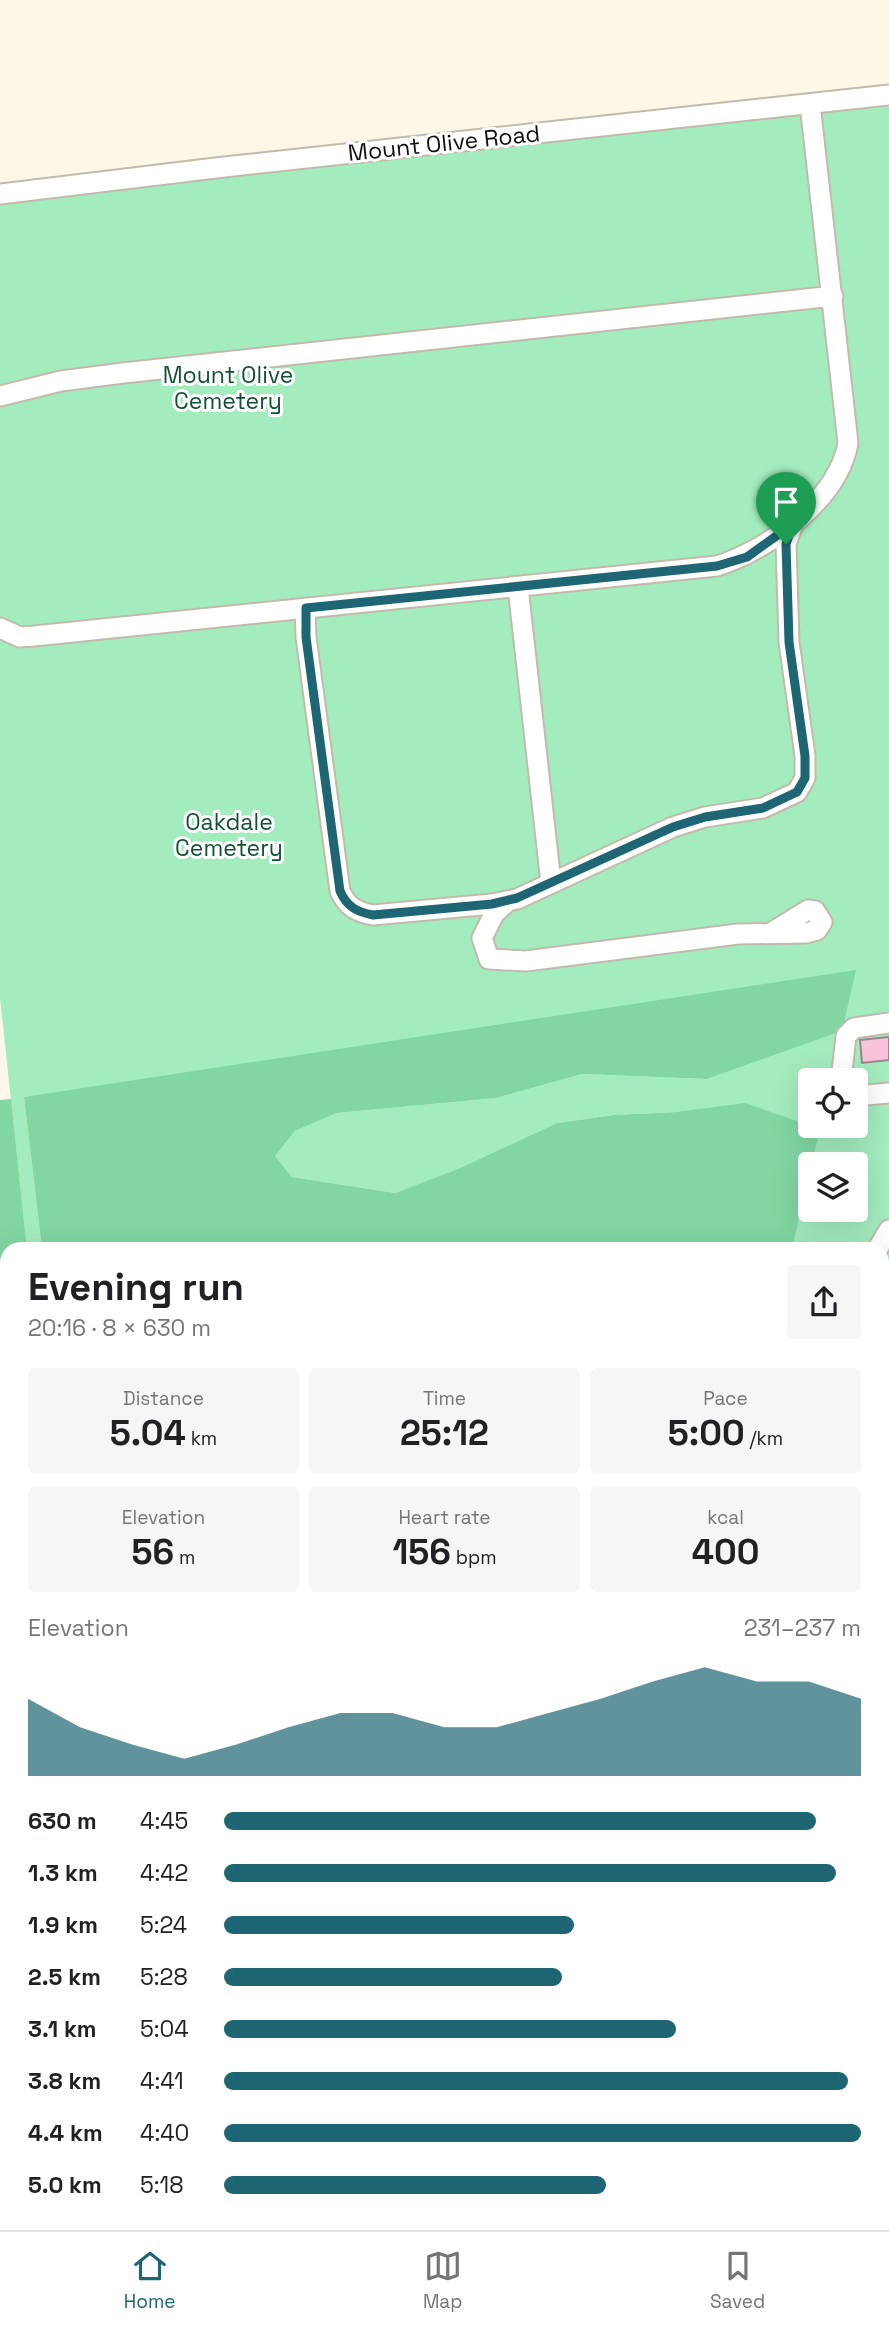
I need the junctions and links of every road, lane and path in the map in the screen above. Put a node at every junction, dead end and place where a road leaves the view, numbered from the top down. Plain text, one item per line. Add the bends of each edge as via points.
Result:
1 (889, 95) edge
2 (810, 104) junction
3 (0, 194) edge
4 (833, 296) junction
5 (0, 396) edge
6 (793, 524) junction
7 (518, 587) junction
8 (306, 608) junction
9 (0, 628) edge
10 (551, 883) junction
11 (508, 901) junction
12 (772, 932) dead end
13 (889, 1023) edge
14 (842, 1068) edge
15 (889, 1093) edge
16 (868, 1095) edge

1 - 2 street, Mount Olive Road
2 - 3 street, Mount Olive Road
2 - 4 street
4 - 5 street via 123,373 61,381
4 - 6 street via 848,430 846,454 824,491
6 - 7 street via 747,557 717,566
6 - 10 street via 786,544 789,642 805,756 805,778 797,792 763,808 673,827
7 - 8 street
7 - 10 street
8 - 9 street via 34,636
8 - 11 street via 306,637 344,902 373,915
10 - 11 street
11 - 12 street via 494,914 482,938 489,959 496,962
13 - 14 street via 854,1028 846,1036
15 - 16 street

